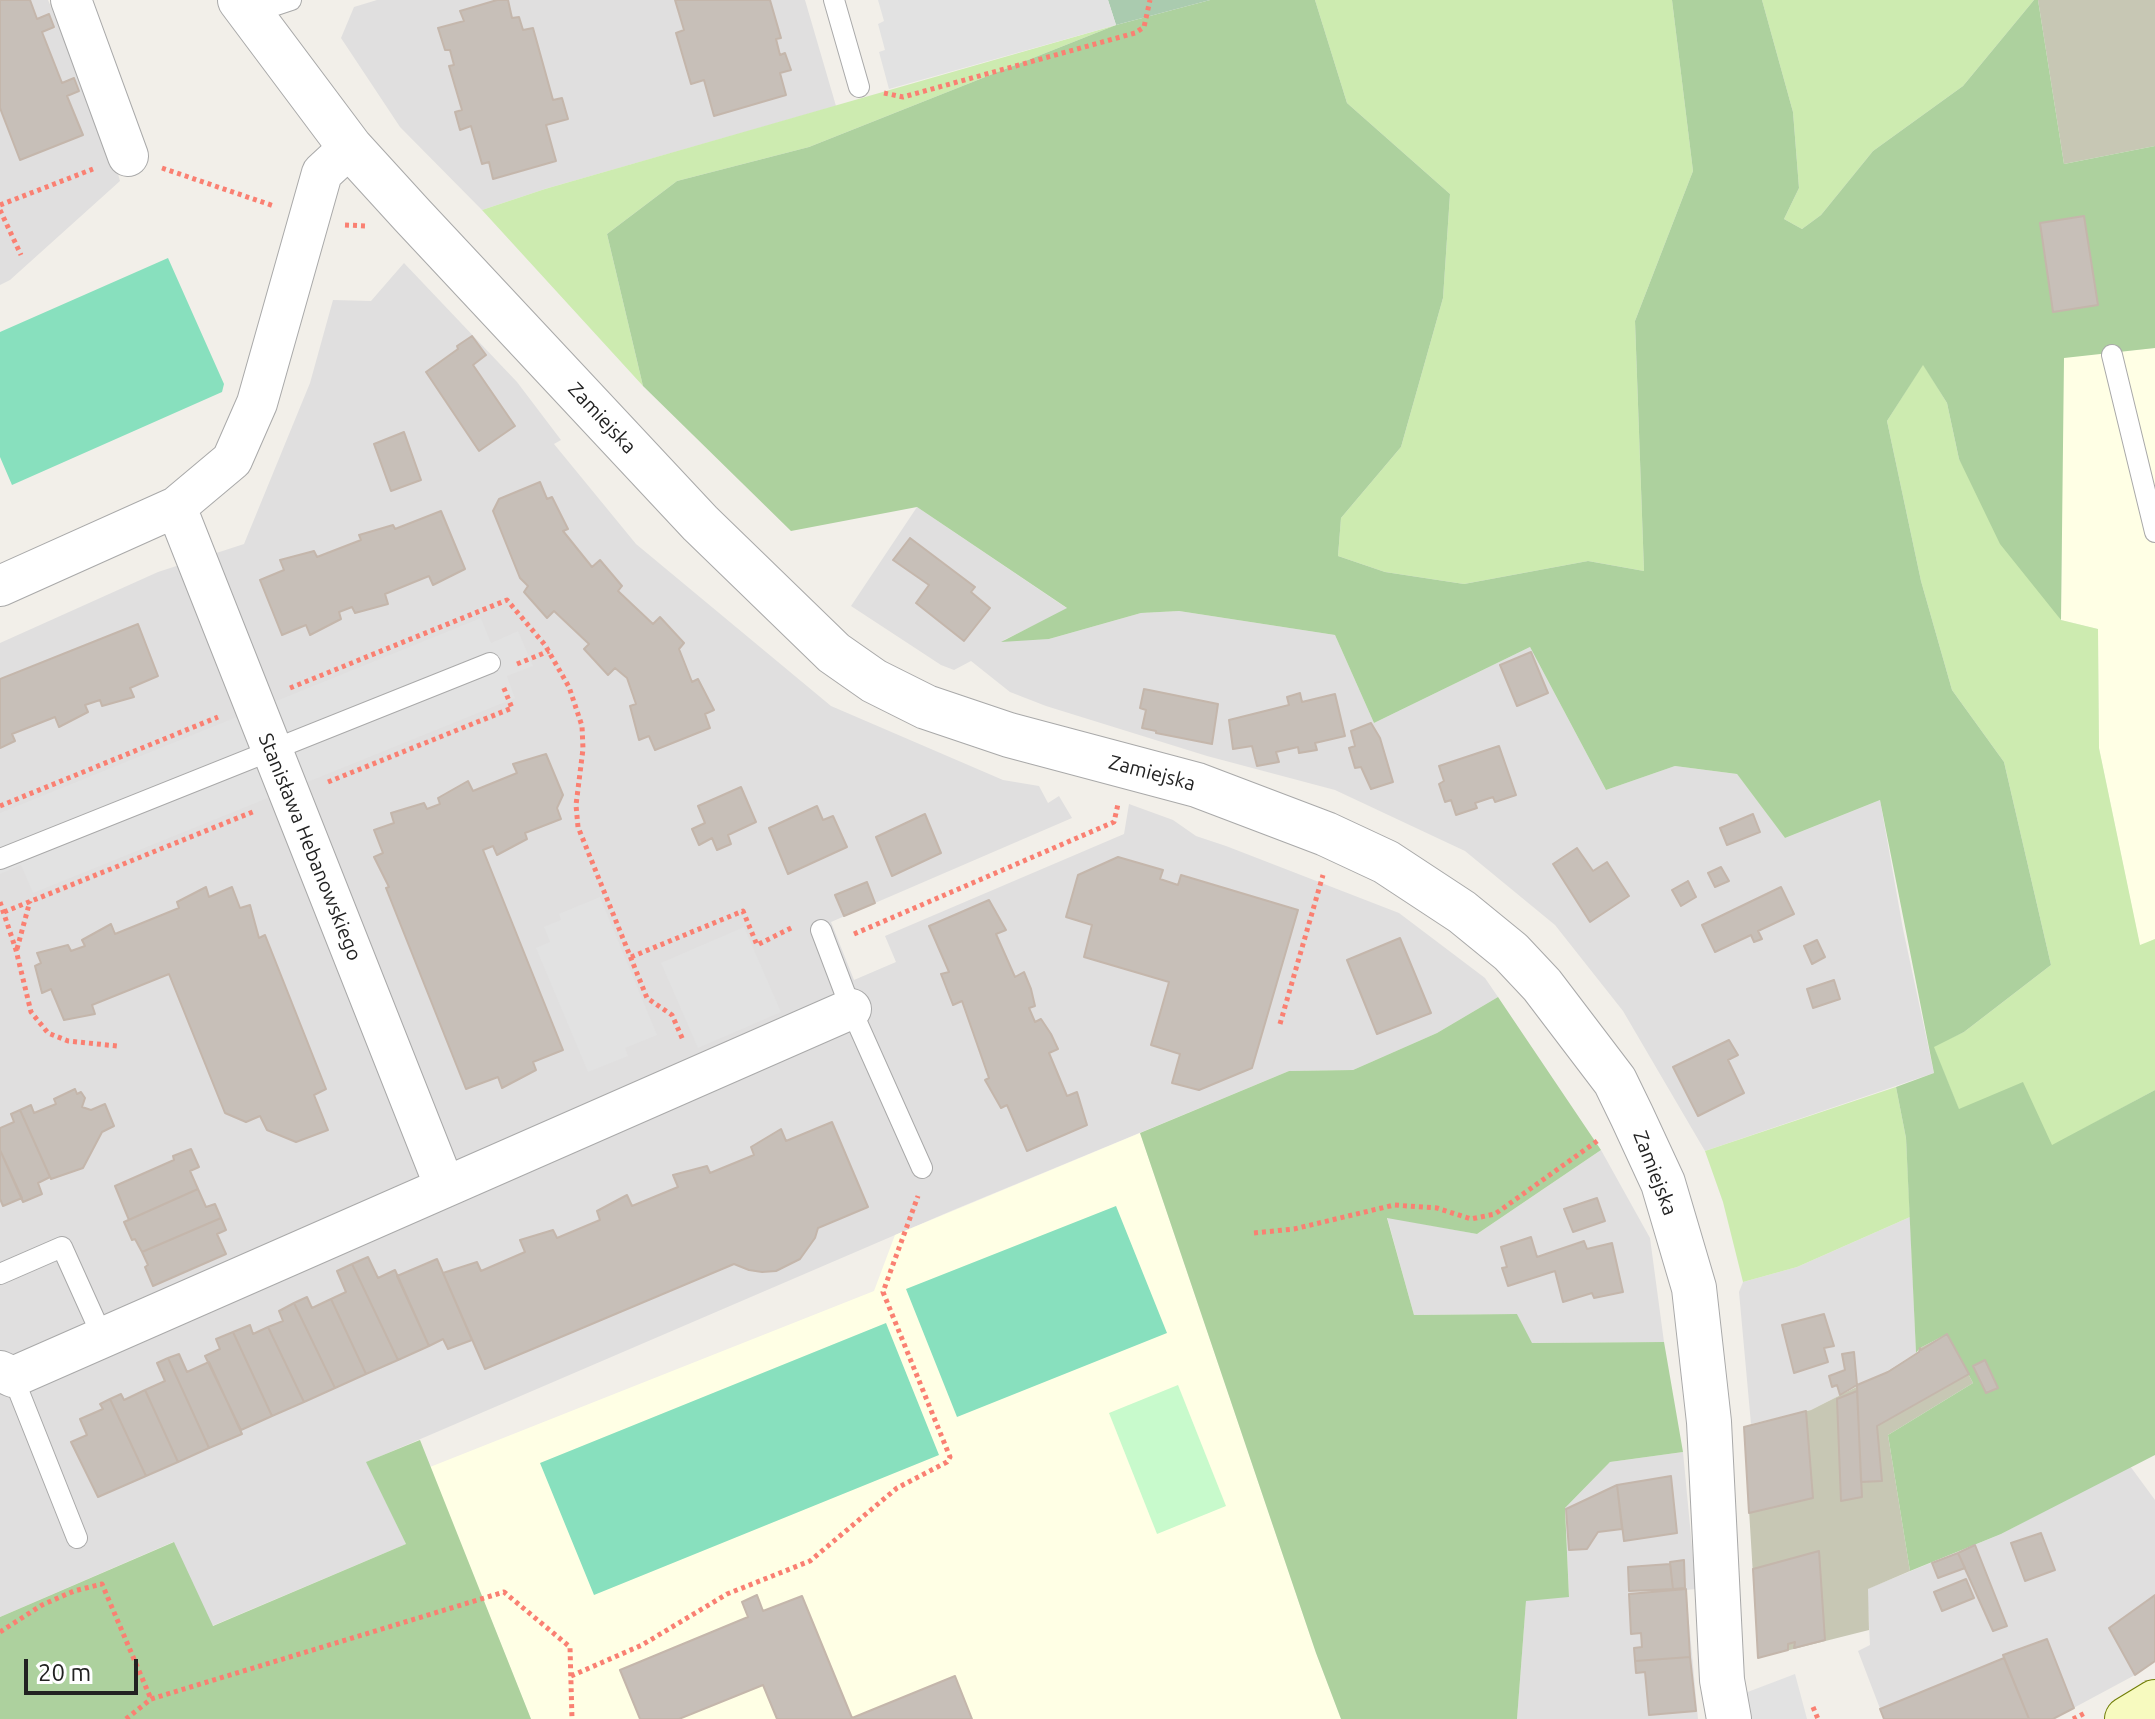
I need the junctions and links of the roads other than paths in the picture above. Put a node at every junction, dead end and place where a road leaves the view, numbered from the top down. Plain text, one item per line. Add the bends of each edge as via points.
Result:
1 (71, 0) edge
2 (291, 0) edge
3 (834, 0) edge
4 (244, 7) edge
5 (859, 87) road end
6 (350, 147) junction
7 (128, 156) dead end
8 (2112, 355) dead end
9 (176, 507) junction
10 (2155, 532) edge
11 (0, 586) edge
12 (490, 663) dead end
13 (271, 751) junction
14 (0, 859) edge
15 (821, 930) dead end
16 (851, 1009) junction
17 (922, 1168) road end
18 (445, 1187) junction
19 (0, 1274) edge
20 (103, 1338) junction
21 (6, 1374) edge
22 (77, 1538) dead end
23 (2155, 1702) edge
24 (1729, 1719) edge
25 (2127, 1719) edge

1 - 7 street
2 - 4 lane
3 - 5 lane
4 - 6 street, Zamiejska
6 - 9 street via 322,173 257,403 232,460
6 - 24 street, Zamiejska via 700,523 834,653 926,707 1197,785 1386,862 1462,912 1542,985 1615,1081 1663,1183 1694,1288 1709,1422 1722,1680
8 - 10 lane
9 - 11 street
9 - 13 street, Stanisława Hebanowskiego
12 - 13 lane
13 - 14 lane
13 - 18 street, Stanisława Hebanowskiego
15 - 16 lane
16 - 17 lane
16 - 18 street
18 - 20 street
19 - 20 lane via 62,1247
20 - 21 street
21 - 22 lane
23 - 25 main road

